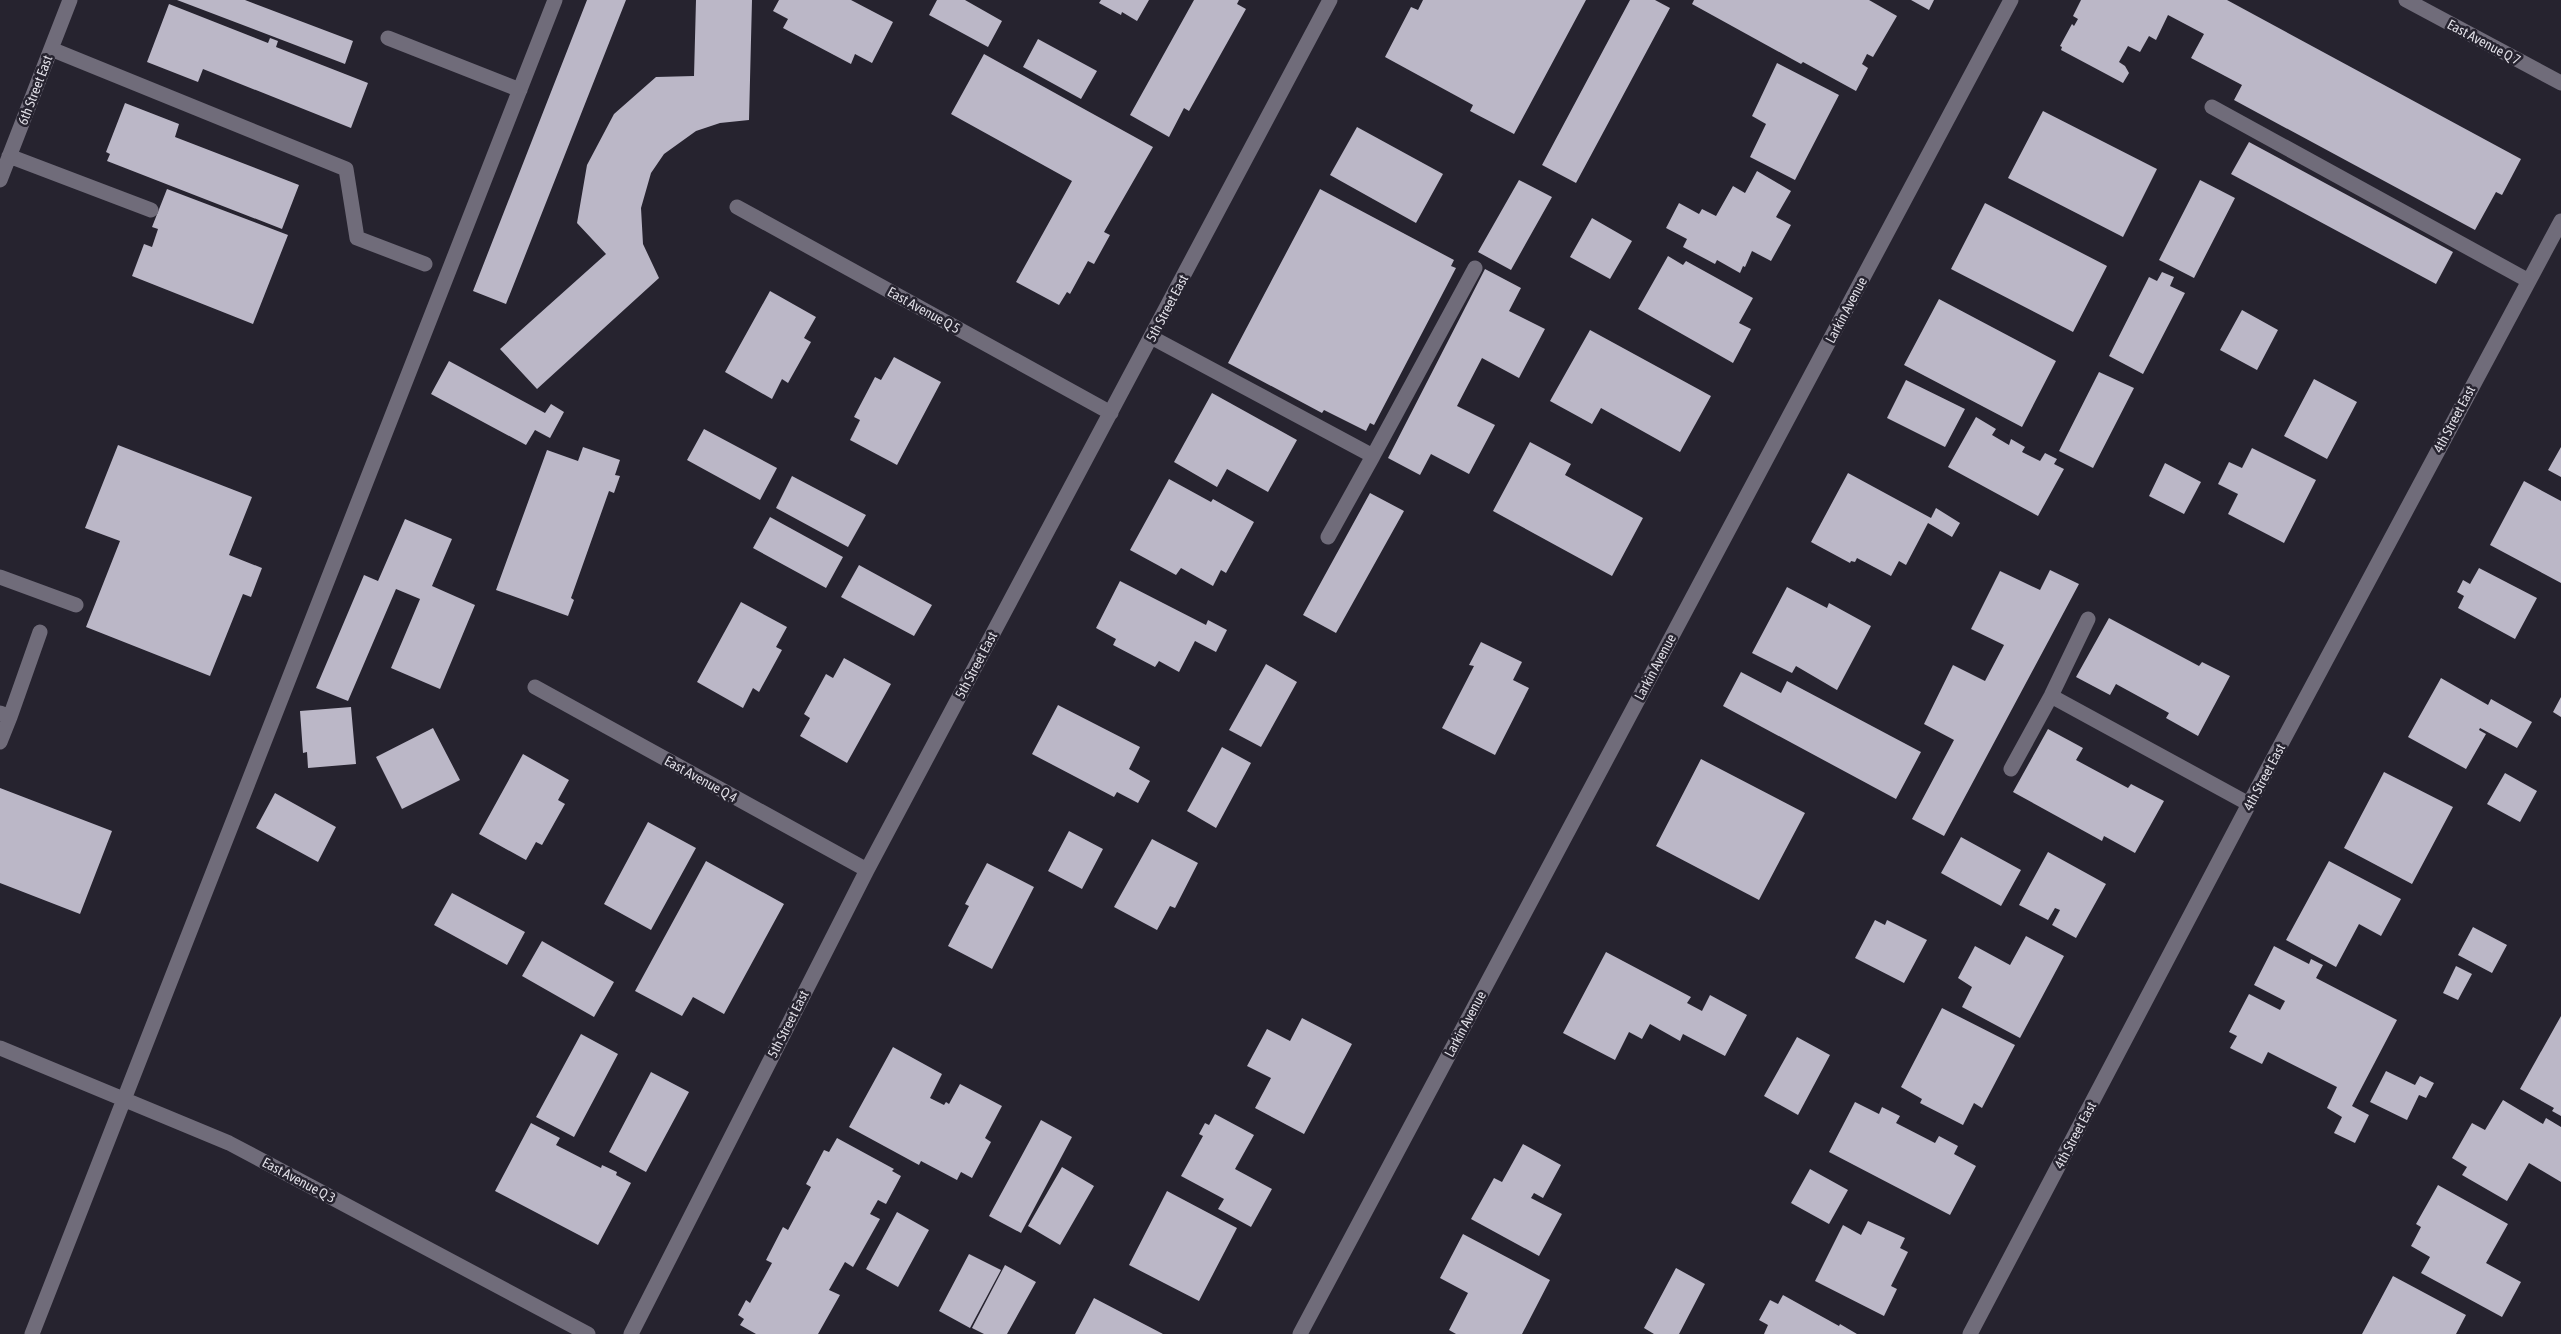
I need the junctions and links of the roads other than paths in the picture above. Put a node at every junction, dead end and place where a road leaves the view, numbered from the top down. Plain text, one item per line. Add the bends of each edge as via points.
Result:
1 (70, 0) edge
2 (555, 0) edge
3 (1330, 0) edge
4 (2011, 0) edge
5 (2406, 0) edge
6 (388, 38) dead end
7 (51, 49) junction
8 (2561, 84) edge
9 (520, 90) junction
10 (2212, 107) dead end
11 (9, 156) junction
12 (0, 180) edge
13 (737, 207) dead end
14 (151, 210) dead end
15 (2561, 221) edge
16 (425, 264) dead end
17 (1475, 268) dead end
18 (2528, 281) junction
19 (1151, 337) junction
20 (1111, 414) junction
21 (1373, 456) junction
22 (1328, 537) dead end
23 (0, 577) edge
24 (76, 605) dead end
25 (2088, 619) dead end
26 (40, 632) dead end
27 (535, 687) dead end
28 (2050, 696) junction
29 (5, 715) edge
30 (0, 742) edge
31 (2011, 769) dead end
32 (2249, 804) junction
33 (867, 870) junction
34 (0, 1048) edge
35 (125, 1099) junction
36 (32, 1334) edge
37 (588, 1334) edge
38 (631, 1334) edge
39 (1300, 1334) edge
40 (1970, 1334) edge

1 - 7 street, 6th Street East
2 - 9 street
3 - 19 street, 5th Street East
4 - 39 street, Larkin Avenue
5 - 8 street, East Avenue Q 7
6 - 9 street
7 - 11 street, 6th Street East
7 - 16 street via 346,169 357,238
9 - 35 street
10 - 18 street
11 - 12 street, 6th Street East
11 - 14 street
13 - 20 street, East Avenue Q 5
15 - 18 street, 4th Street East
17 - 21 street
18 - 32 street, 4th Street East
19 - 20 street, 5th Street East
19 - 21 street
20 - 33 street, 5th Street East
21 - 22 street
23 - 24 street
25 - 28 street
26 - 29 street
27 - 33 street, East Avenue Q 4
28 - 31 street
28 - 32 street
29 - 30 street
32 - 40 street, 4th Street East
33 - 38 street, 5th Street East
34 - 35 street, East Avenue Q 3
35 - 36 street
35 - 37 street, East Avenue Q 3 via 229,1143

